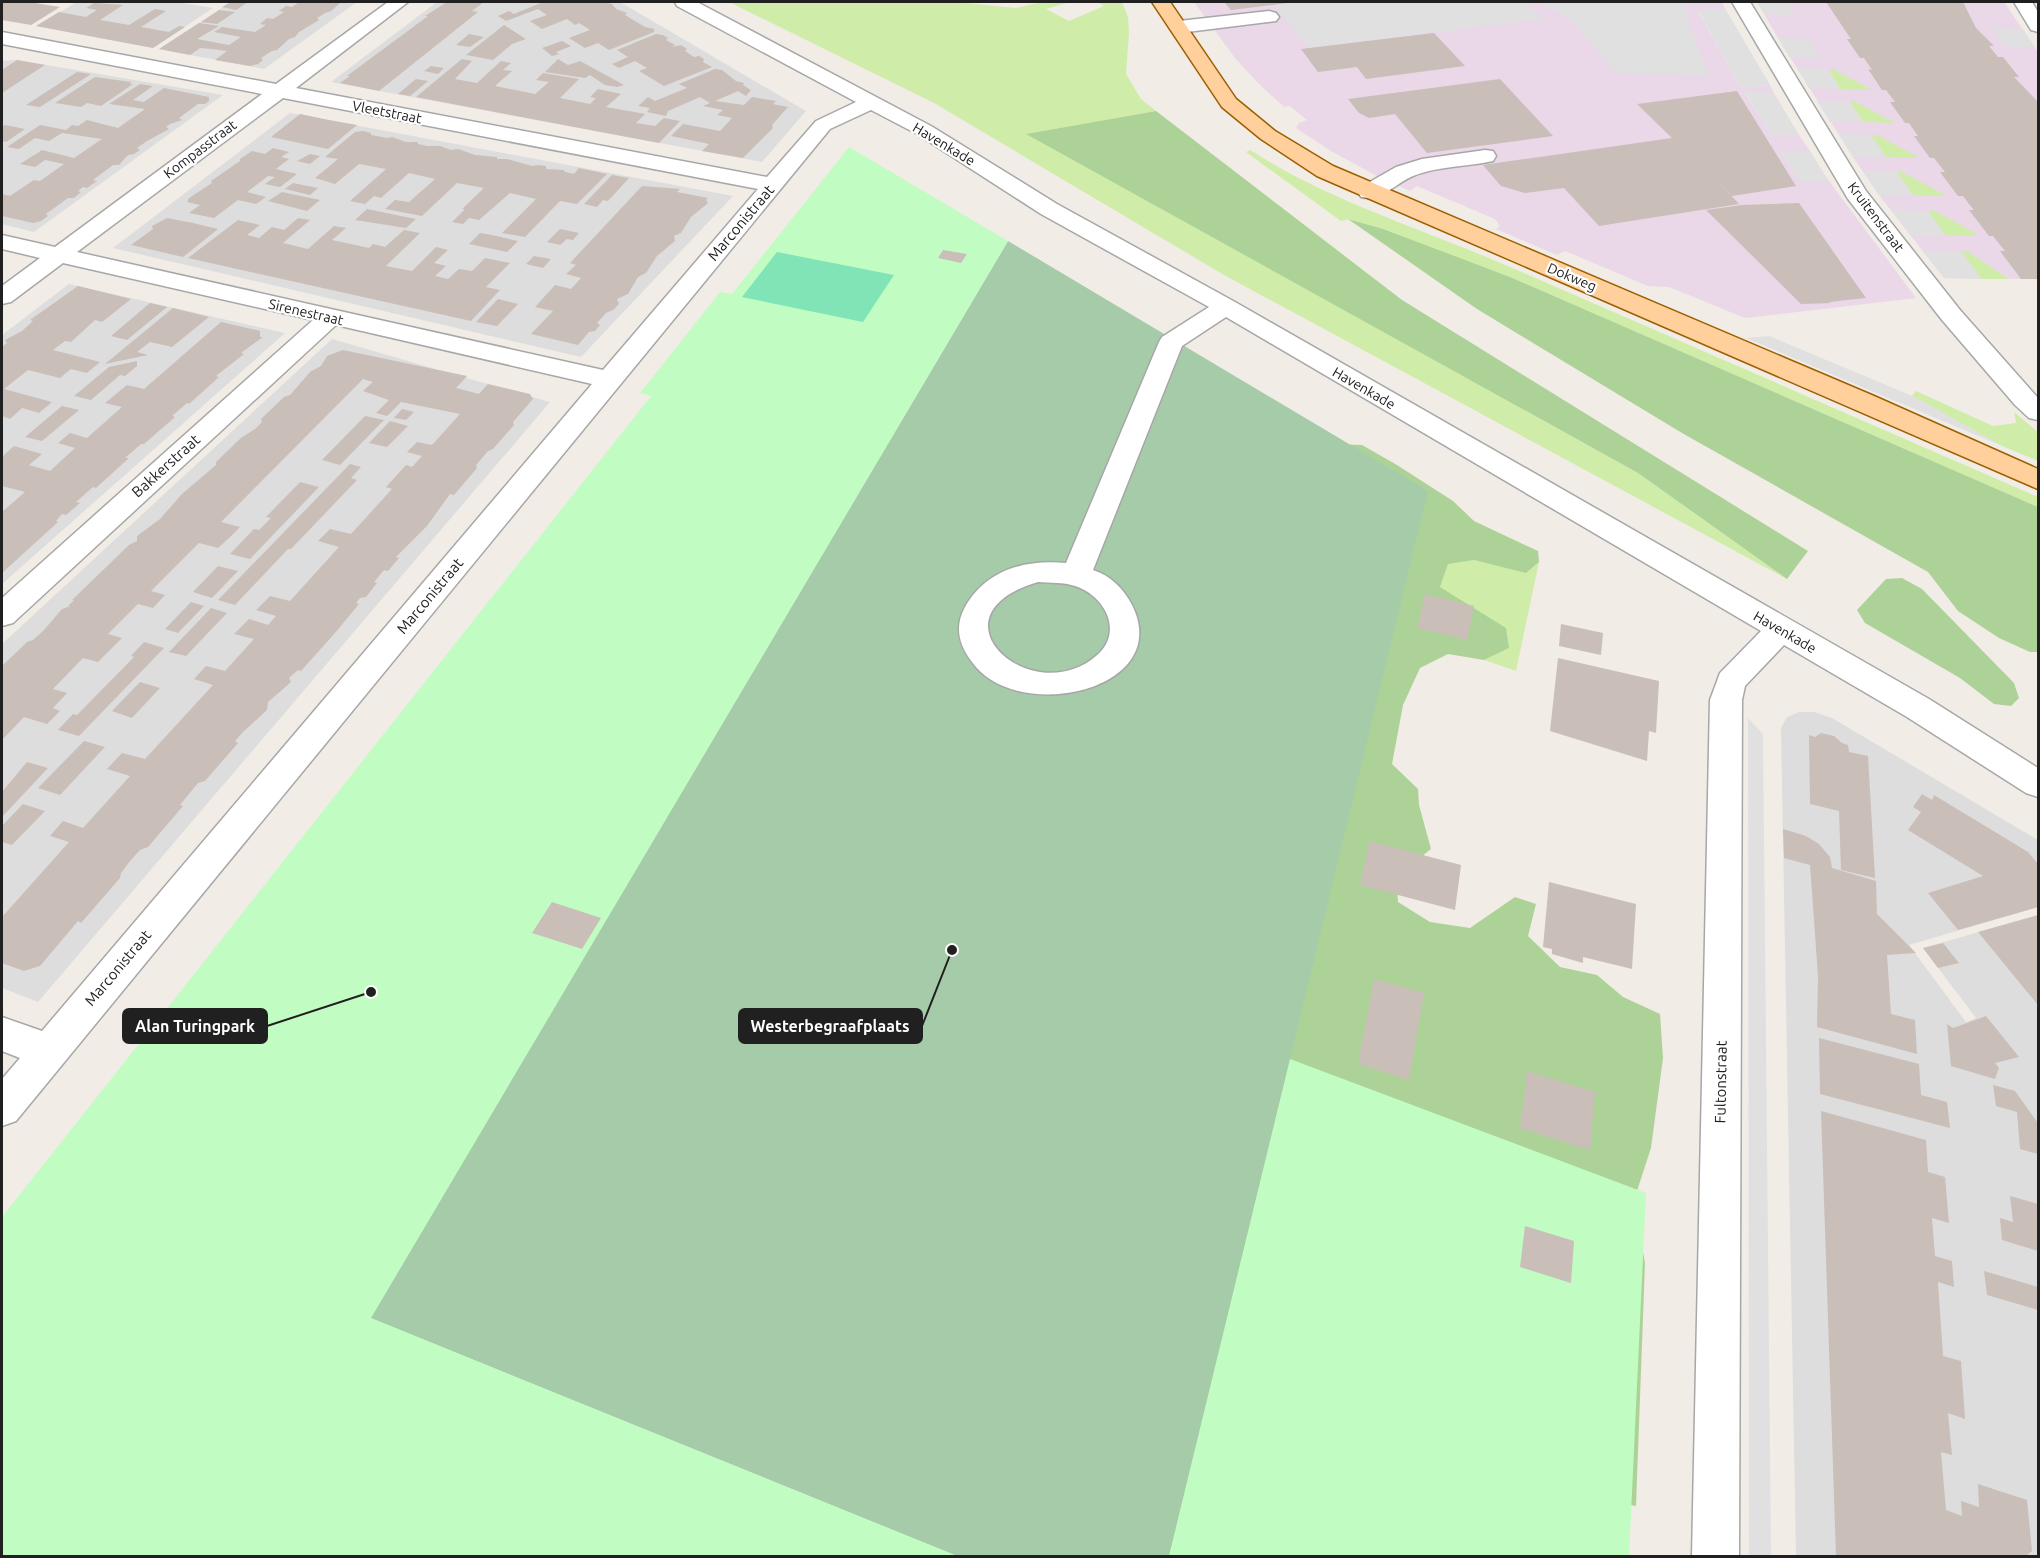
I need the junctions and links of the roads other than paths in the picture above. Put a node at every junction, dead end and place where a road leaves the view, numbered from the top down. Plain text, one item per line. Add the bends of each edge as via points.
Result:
1 (399, 2) edge
2 (684, 2) edge
3 (1161, 2) edge
4 (1229, 2) edge
5 (1257, 2) edge
6 (1741, 2) edge
7 (2023, 2) edge
8 (1242, 20) junction
9 (2038, 26) edge
10 (1179, 27) junction
11 (2, 38) edge
12 (278, 91) junction
13 (872, 102) junction
14 (1485, 156) dead end
15 (772, 185) junction
16 (1368, 192) junction
17 (2, 242) edge
18 (57, 255) junction
19 (2, 297) edge
20 (1226, 307) junction
21 (330, 318) junction
22 (610, 380) junction
23 (2038, 412) edge
24 (2038, 480) edge
25 (1076, 575) junction
26 (2, 615) edge
27 (1781, 629) junction
28 (2038, 784) edge
29 (2, 1034) edge
30 (49, 1051) junction
31 (2, 1108) edge
32 (1716, 1557) edge

1 - 12 street, Kompasstraat
2 - 13 street, Havenkade
3 - 10 main road, Dokweg
4 - 8 street
5 - 8 street via 1269,17
6 - 23 street, Kruitenstraat via 1856,194 1951,315
7 - 9 street
8 - 10 street
10 - 16 main road, Dokweg via 1229,103 1298,156
11 - 12 street, Vleetstraat
12 - 15 street, Vleetstraat
12 - 18 street, Kompasstraat
13 - 15 street, Marconistraat via 823,125
13 - 20 street, Havenkade via 1049,209
14 - 16 street via 1430,164 1404,172
15 - 22 street, Marconistraat
16 - 24 main road, Dokweg via 1865,402
17 - 18 street, Sirenestraat
18 - 19 street, Kompasstraat
18 - 21 street, Sirenestraat
20 - 25 street via 1171,342
20 - 27 street, Havenkade
21 - 22 street, Sirenestraat
21 - 26 street, Bakkerstraat
22 - 30 street, Marconistraat
25 - 25 street via 1038,572 1009,580 987,596 975,617 975,640 988,662 1012,678 1043,685 1076,682 1103,670 1121,650 1126,630 1122,610 1109,593
27 - 28 street, Havenkade via 1918,708
27 - 32 street, Fultonstraat via 1731,681 1726,700
29 - 30 street
30 - 31 street, Marconistraat

